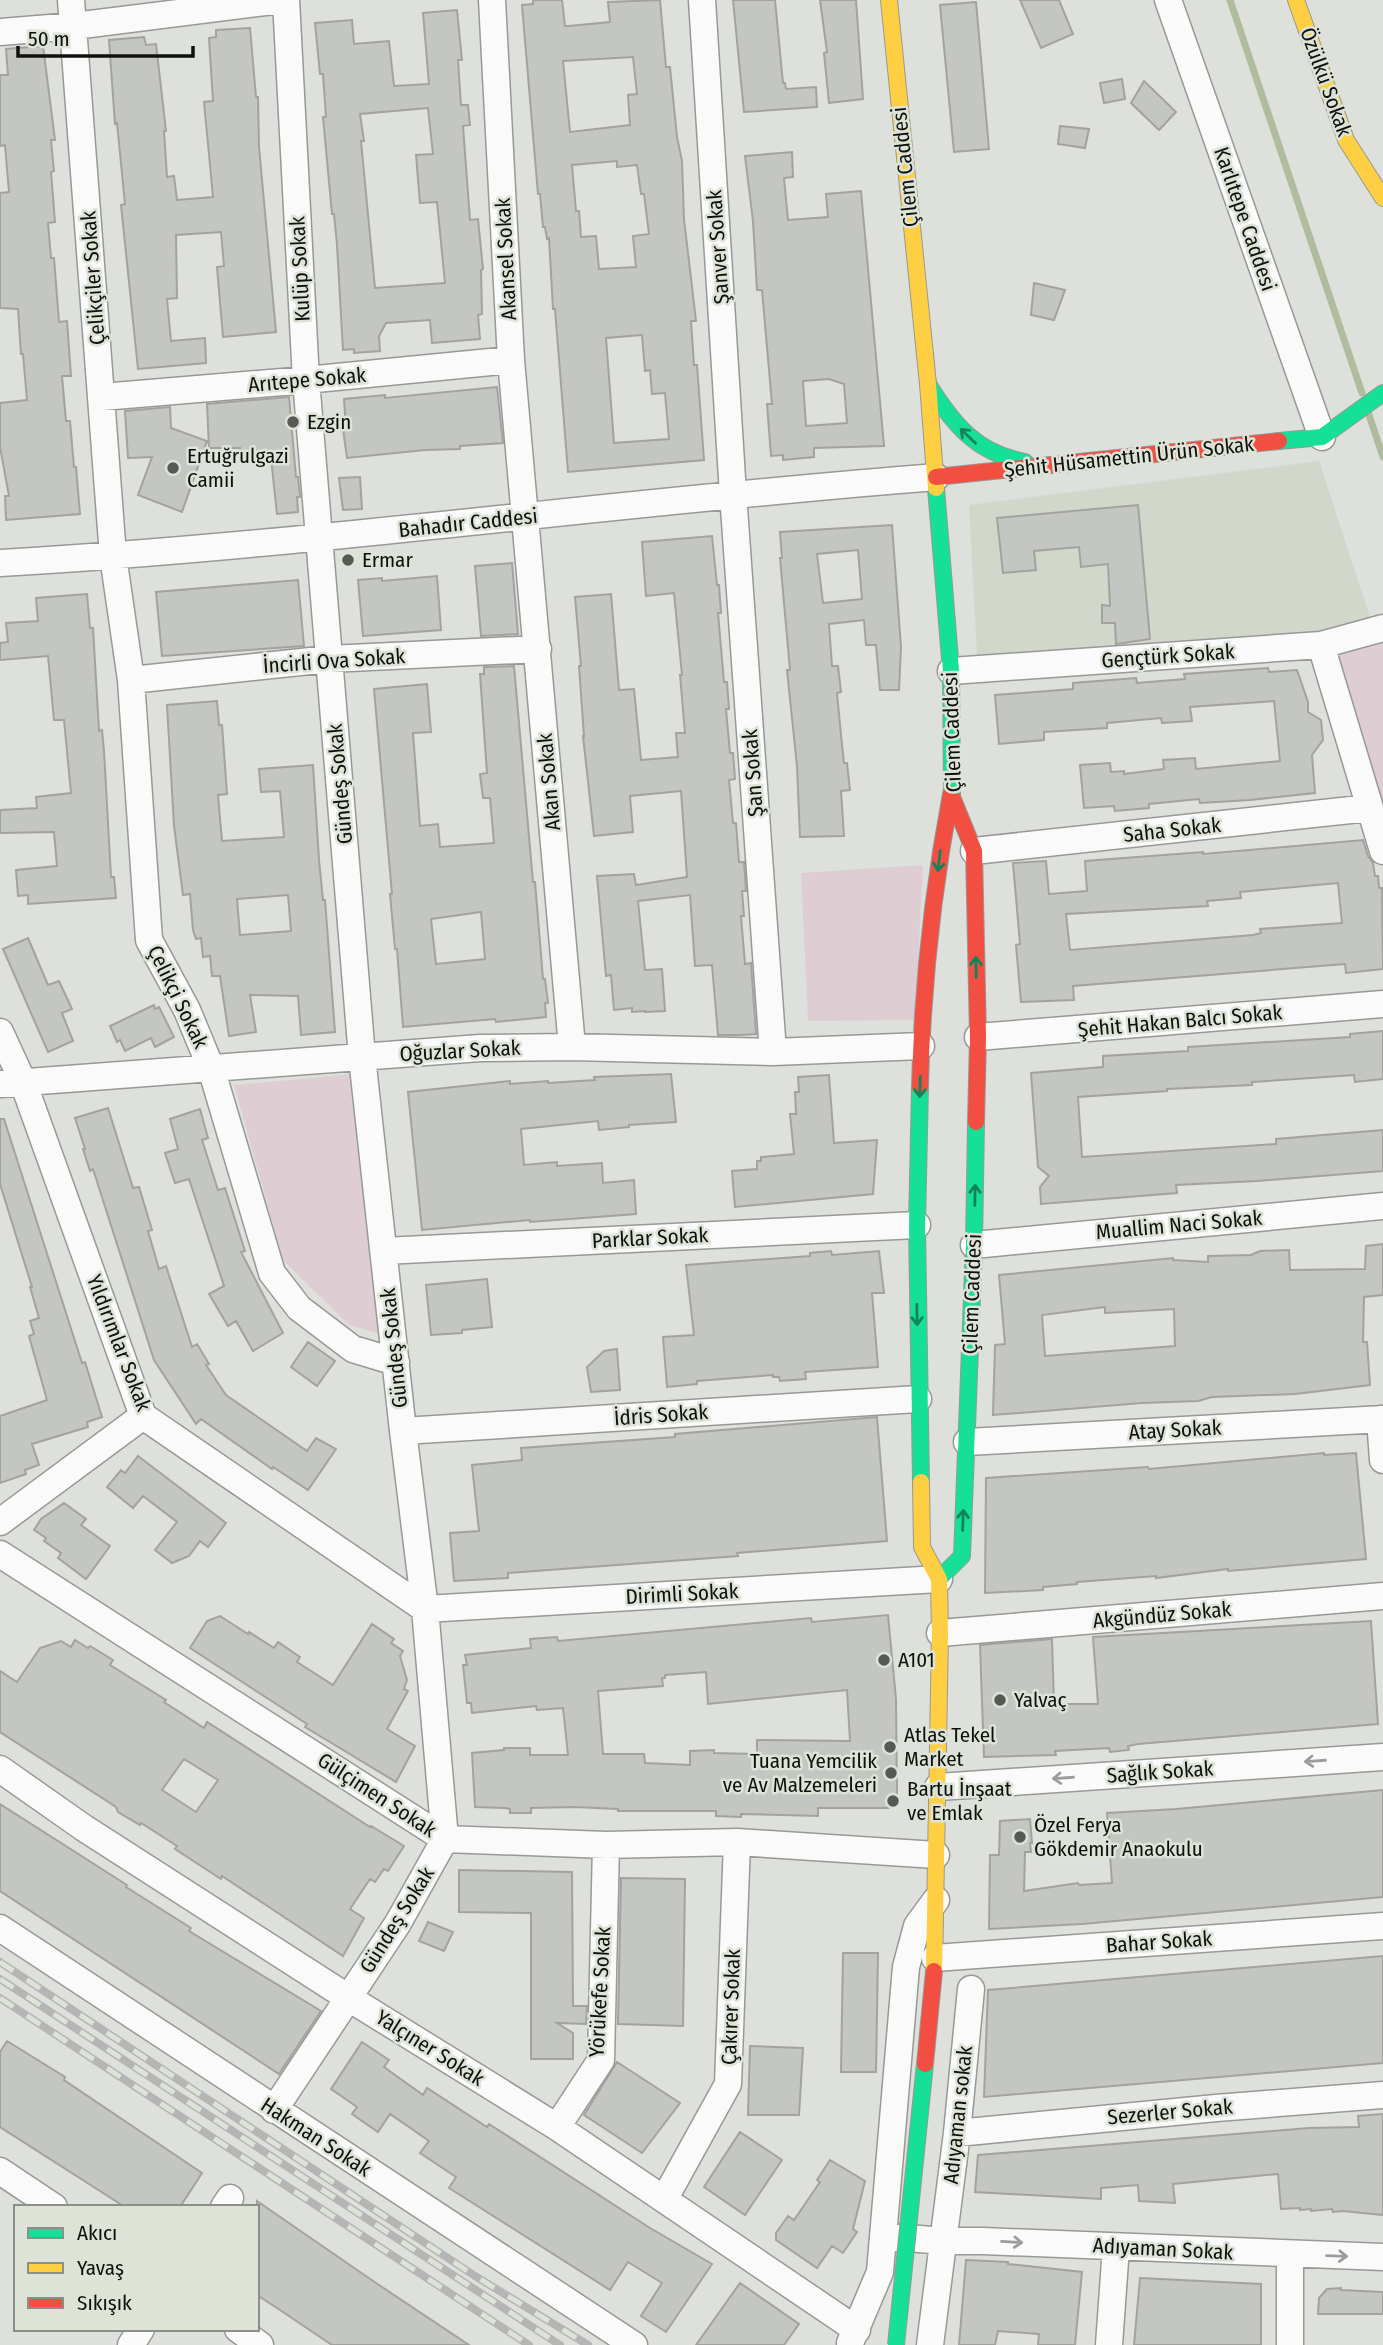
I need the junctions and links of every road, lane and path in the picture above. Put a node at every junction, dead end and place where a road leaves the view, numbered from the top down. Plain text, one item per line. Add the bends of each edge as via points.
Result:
1 (71, 0) edge
2 (284, 0) edge
3 (492, 0) edge
4 (702, 0) edge
5 (889, 0) edge
6 (1168, 0) edge
7 (1296, 0) edge
8 (74, 26) junction
9 (0, 32) edge
10 (1383, 198) edge
11 (512, 360) junction
12 (306, 380) junction
13 (928, 384) junction
14 (1383, 393) edge
15 (102, 397) junction
16 (1322, 437) junction
17 (1054, 464) junction
18 (936, 477) junction
19 (733, 494) junction
20 (526, 517) junction
21 (319, 538) junction
22 (113, 556) junction
23 (0, 563) edge
24 (1383, 628) edge
25 (1321, 645) junction
26 (538, 649) junction
27 (329, 659) junction
28 (951, 671) junction
29 (131, 680) junction
30 (951, 794) junction
31 (1370, 808) junction
32 (974, 851) junction
33 (1383, 851) edge
34 (1383, 1004) edge
35 (0, 1032) edge
36 (978, 1037) junction
37 (921, 1046) junction
38 (572, 1047) junction
39 (773, 1052) junction
40 (362, 1057) junction
41 (211, 1068) junction
42 (12, 1083) edge
43 (1383, 1206) edge
44 (916, 1225) junction
45 (974, 1245) junction
46 (384, 1251) junction
47 (397, 1362) junction
48 (918, 1399) junction
49 (143, 1416) junction
50 (1381, 1419) edge
51 (403, 1431) junction
52 (967, 1442) junction
53 (1383, 1460) edge
54 (0, 1522) edge
55 (0, 1554) edge
56 (939, 1579) junction
57 (1383, 1596) edge
58 (425, 1609) junction
59 (940, 1633) junction
60 (1383, 1757) edge
61 (0, 1769) edge
62 (938, 1787) junction
63 (445, 1839) junction
64 (737, 1842) junction
65 (606, 1844) junction
66 (936, 1855) junction
67 (936, 1900) junction
68 (1383, 1926) edge
69 (0, 1928) edge
70 (934, 1964) junction
71 (971, 1989) dead end
72 (348, 1997) junction
73 (1383, 2095) edge
74 (274, 2110) junction
75 (557, 2127) junction
76 (957, 2133) junction
77 (0, 2171) edge
78 (665, 2198) junction
79 (51, 2205) edge
80 (884, 2236) junction
81 (943, 2241) junction
82 (1116, 2247) junction
83 (1290, 2255) junction
84 (1383, 2257) edge
85 (241, 2331) edge
86 (853, 2337) edge
87 (260, 2345) edge
88 (634, 2345) edge
89 (896, 2345) edge
90 (930, 2345) edge
91 (1109, 2345) edge
92 (1290, 2345) edge

1 - 8 street, Çelikçiler Sokak
2 - 8 street
2 - 12 street, Kulüp Sokak
3 - 11 street, Akansel Sokak
4 - 19 street, Şanver Sokak
5 - 13 main road, Çilem Caddesi
6 - 16 street, Karlıtepe Caddesi
7 - 10 main road, Özülkü Sokak via 1346,140
8 - 9 street
8 - 15 street, Çelikçiler Sokak
11 - 12 street, Arıtepe Sokak
11 - 20 street, Akansel Sokak
12 - 15 street, Arıtepe Sokak
12 - 21 street, Kulüp Sokak
17 -> 13 main road via 1016,461 979,446 951,418
13 - 18 main road, Çilem Caddesi
14 - 16 main road
15 - 22 street, Çelikçiler Sokak
16 - 17 main road, Şehit Hüsamettin Ürün Sokak
17 - 18 main road, Şehit Hüsamettin Ürün Sokak
18 - 19 street, Bahadır Caddesi
18 - 28 main road, Çilem Caddesi
19 - 20 street, Bahadır Caddesi
19 - 39 street, Şan Sokak
20 - 21 street, Bahadır Caddesi
20 - 26 street, Akan Sokak
21 - 22 street, Bahadır Caddesi
21 - 27 street, Gündeş Sokak
22 - 23 street, Bahadır Caddesi
22 - 29 street, Çelikçi Sokak
24 - 25 street, Gençtürk Sokak
25 - 28 street, Gençtürk Sokak
25 - 31 street
26 - 27 street, İncirli Ova Sokak
26 - 38 street, Akan Sokak
27 - 29 street, İncirli Ova Sokak
27 - 40 street, Gündeş Sokak
28 - 30 main road, Çilem Caddesi
29 - 41 street, Çelikçi Sokak via 149,940 187,1010
30 - 32 main road, Çilem Caddesi
30 -> 37 main road via 939,856
31 - 32 street, Saha Sokak
31 - 33 street
36 -> 32 main road, Çilem Caddesi
34 - 36 street, Şehit Hakan Balcı Sokak
35 - 42 street, Yıldırımlar Sokak
45 -> 36 main road, Çilem Caddesi
37 - 39 street, Oğuzlar Sokak
37 -> 44 main road
38 - 39 street, Oğuzlar Sokak
38 - 40 street, Oğuzlar Sokak
40 - 41 street, Oğuzlar Sokak
40 - 46 street, Gündeş Sokak
41 - 42 street, Oğuzlar Sokak
41 - 47 street, Çelikçi Sokak via 272,1273 299,1308 353,1349
42 - 49 street, Yıldırımlar Sokak
43 - 45 street, Muallim Naci Sokak
44 - 46 street, Parklar Sokak
44 -> 48 main road
45 - 52 main road, Çilem Caddesi
46 - 47 street, Gündeş Sokak
47 - 51 street, Gündeş Sokak
48 - 51 street, İdris Sokak
48 - 56 main road via 922,1547
49 - 54 street
49 - 58 street, Yıldırımlar Sokak
50 - 52 street, Atay Sokak
50 - 53 street
51 - 58 street, Gündeş Sokak
56 -> 52 main road, Çilem Caddesi via 962,1556
55 - 63 street, Gülçimen Sokak
56 - 58 street, Dirimli Sokak
56 - 59 main road
57 - 59 street, Akgündüz Sokak
58 - 63 street, Gündeş Sokak
59 - 62 main road
60 -> 62 street, Sağlık Sokak
61 - 72 street, Yalçıner Sokak
62 - 66 main road
63 - 65 street, Gülçimen Sokak
63 - 72 street, Gündeş Sokak via 398,1923
64 - 65 street, Gülçimen Sokak
64 - 66 street, Gülçimen Sokak
64 - 78 street, Çakırer Sokak via 728,2084
65 - 75 street, Yörükefe Sokak via 601,2060
66 - 67 main road
67 - 70 main road
67 - 80 street via 917,1926 906,1967
68 - 70 street, Bahar Sokak
69 - 74 street, Hakman Sokak
70 - 89 main road, bridge
71 - 76 street, Adıyaman sokak
72 - 74 street, Gündeş Sokak
72 - 75 street, Yalçıner Sokak
73 - 76 street, Sezerler Sokak
74 - 88 street, Hakman Sokak
75 - 78 street, Yalçıner Sokak
76 - 81 street, Adıyaman sokak
77 - 79 street
78 - 86 street, Yalçıner Sokak
80 - 81 street, Adıyaman Sokak
80 - 86 street via 880,2272
81 -> 82 street, Adıyaman Sokak
81 - 90 street, Adıyaman sokak
82 - 83 street, Adıyaman Sokak
82 - 91 street
83 -> 84 street, Adıyaman Sokak
83 - 92 street
85 - 87 street

